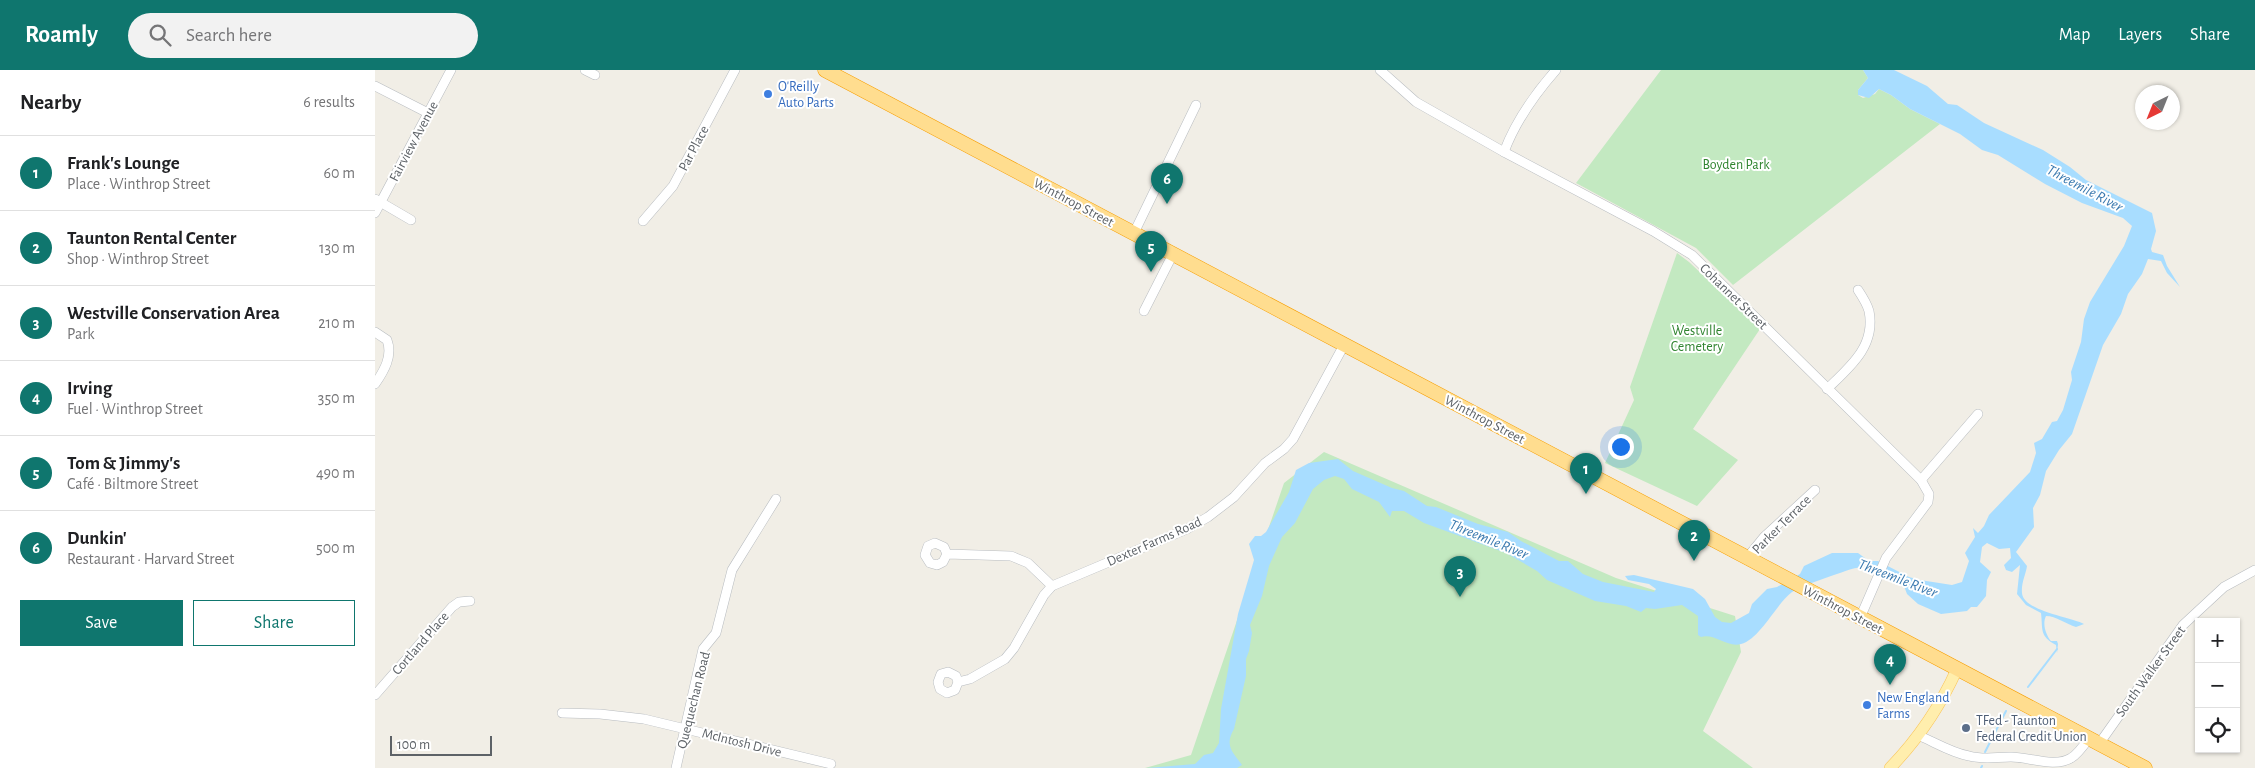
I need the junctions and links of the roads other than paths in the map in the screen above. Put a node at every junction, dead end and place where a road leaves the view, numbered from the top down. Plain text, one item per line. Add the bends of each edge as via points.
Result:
1 (451, 70) edge
2 (585, 70) edge
3 (735, 70) edge
4 (825, 70) edge
5 (1380, 70) edge
6 (1556, 70) edge
7 (595, 76) dead end
8 (375, 86) edge
9 (1196, 105) dead end
10 (428, 113) junction
11 (1503, 152) junction
12 (378, 201) edge
13 (375, 213) edge
14 (411, 220) dead end
15 (643, 221) dead end
16 (1133, 234) junction
17 (1173, 254) junction
18 (1859, 290) dead end
19 (1144, 311) dead end
20 (379, 334) edge
21 (1344, 345) junction
22 (375, 384) edge
23 (1827, 389) junction
24 (1978, 414) dead end
25 (1921, 480) junction
26 (1815, 490) dead end
27 (775, 499) dead end
28 (947, 554) dead end
29 (1747, 558) junction
30 (2255, 570) edge
31 (1052, 586) junction
32 (470, 601) dead end
33 (1860, 618) junction
34 (1957, 669) junction
35 (958, 682) dead end
36 (375, 695) edge
37 (563, 713) dead end
38 (686, 728) junction
39 (1920, 736) junction
40 (2094, 741) junction
41 (831, 764) dead end
42 (676, 768) edge
43 (1890, 768) edge
44 (2145, 768) edge

1 - 10 street, Fairview Avenue
2 - 7 street
3 - 15 street, Par Place via 673,186
4 - 16 highway, Winthrop Street
5 - 11 street, Cohannet Street via 1416,102
6 - 11 street via 1532,99
8 - 10 street
9 - 16 street
10 - 12 street, Fairview Avenue
11 - 23 street, Cohannet Street via 1692,255
12 - 13 street, Fairview Avenue
12 - 14 street
16 - 17 highway, Winthrop Street
17 - 19 street
17 - 21 highway, Winthrop Street
18 - 23 street via 1869,310 1870,329 1866,345 1859,357
20 - 22 street via 389,343 389,355
21 - 29 highway, Winthrop Street
21 - 31 street, Dexter Farms Road via 1289,445 1265,463 1224,506 1187,529
23 - 25 street, Cohannet Street
24 - 25 street
25 - 33 street, Cohannet Street via 1929,494 1928,502 1885,560
26 - 29 street, Parker Terrace via 1764,537
27 - 38 street, Quequechan Road via 732,570 716,633 703,650
28 - 31 street via 1011,556 1028,563
29 - 33 highway, Winthrop Street
30 - 40 street, South Walker Street via 2223,587 2183,625
31 - 35 street via 1005,659 970,679
32 - 36 street, Cortland Place via 452,606
33 - 34 highway, Winthrop Street
34 - 39 main road via 1947,693
34 - 40 highway, Winthrop Street
37 - 38 street, McIntosh Drive via 625,716
38 - 41 street, McIntosh Drive
38 - 42 street, Quequechan Road
39 - 40 street, South Walker Street via 1969,756 2049,762 2072,758
39 - 43 main road
40 - 44 highway, Winthrop Street

